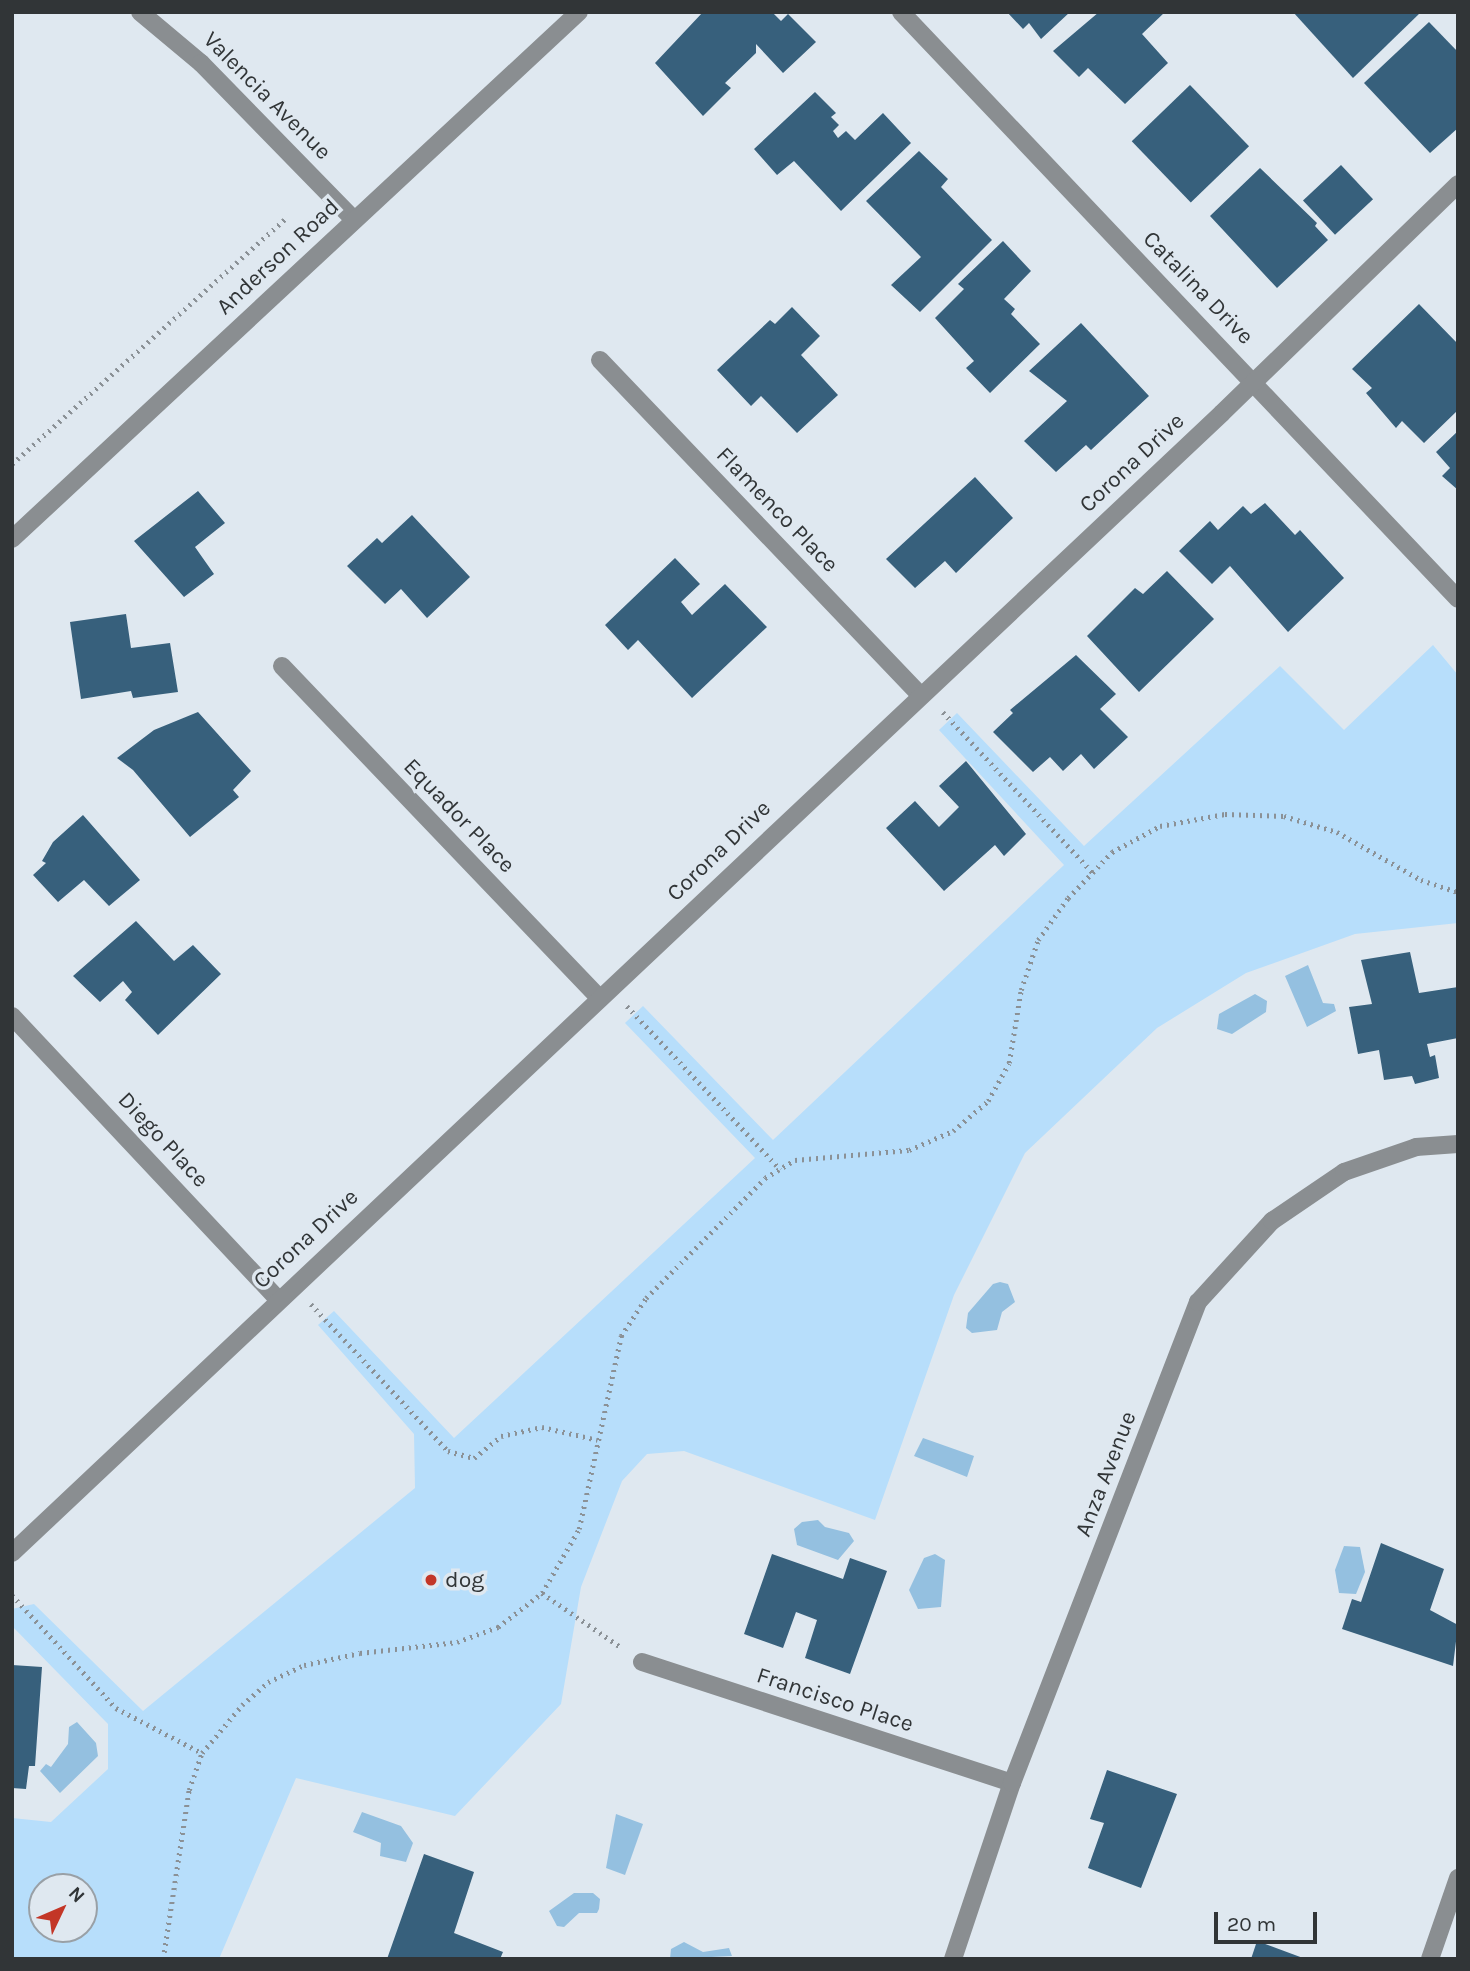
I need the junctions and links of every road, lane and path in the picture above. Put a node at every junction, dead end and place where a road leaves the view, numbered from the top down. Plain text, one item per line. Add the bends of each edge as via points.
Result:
1 (140, 12) edge
2 (579, 12) edge
3 (901, 12) edge
4 (1458, 184) edge
5 (286, 218) dead end
6 (354, 220) junction
7 (600, 360) dead end
8 (1252, 381) junction
9 (12, 464) edge
10 (12, 539) edge
11 (1458, 599) edge
12 (282, 666) dead end
13 (921, 692) junction
14 (1093, 873) junction
15 (1458, 892) edge
16 (606, 994) junction
17 (12, 1016) edge
18 (1458, 1144) edge
19 (780, 1169) junction
20 (293, 1285) junction
21 (278, 1298) junction
22 (598, 1440) junction
23 (12, 1553) edge
24 (542, 1593) junction
25 (12, 1595) edge
26 (642, 1662) joint
27 (202, 1753) junction
28 (1012, 1783) junction
29 (1458, 1878) edge
30 (163, 1959) edge
31 (953, 1959) edge
32 (1430, 1959) edge

1 - 6 street, Valencia Avenue via 201,63
2 - 6 street, Anderson Road
3 - 8 street, Catalina Drive
4 - 8 street, Corona Drive
5 - 9 path
6 - 10 street, Anderson Road
7 - 13 street, Flamenco Place
8 - 11 street, Catalina Drive
8 - 13 street, Corona Drive
12 - 16 street, Equador Place
13 - 14 path
13 - 16 street, Corona Drive
14 - 15 path via 1112,852 1160,826 1225,814 1284,816 1337,832 1421,880
14 - 19 path via 1038,940 1021,990 1009,1063 988,1101 953,1131 909,1150 795,1160
16 - 19 path
16 - 20 street, Corona Drive
17 - 21 street, Diego Place
18 - 28 street, Anza Avenue via 1416,1147 1345,1172 1272,1221 1198,1302
19 - 22 path via 765,1178 646,1298 621,1336
20 - 21 street, Corona Drive
20 - 22 path via 448,1451 474,1458 501,1436 542,1427
21 - 23 street, Corona Drive
22 - 24 path via 579,1529
24 - 26 path
24 - 27 path via 498,1627 457,1642 360,1653 304,1665 242,1705
25 - 27 path via 116,1708
26 - 28 street, Francisco Place
27 - 30 path via 189,1790
28 - 31 street, Anza Avenue
29 - 32 street

